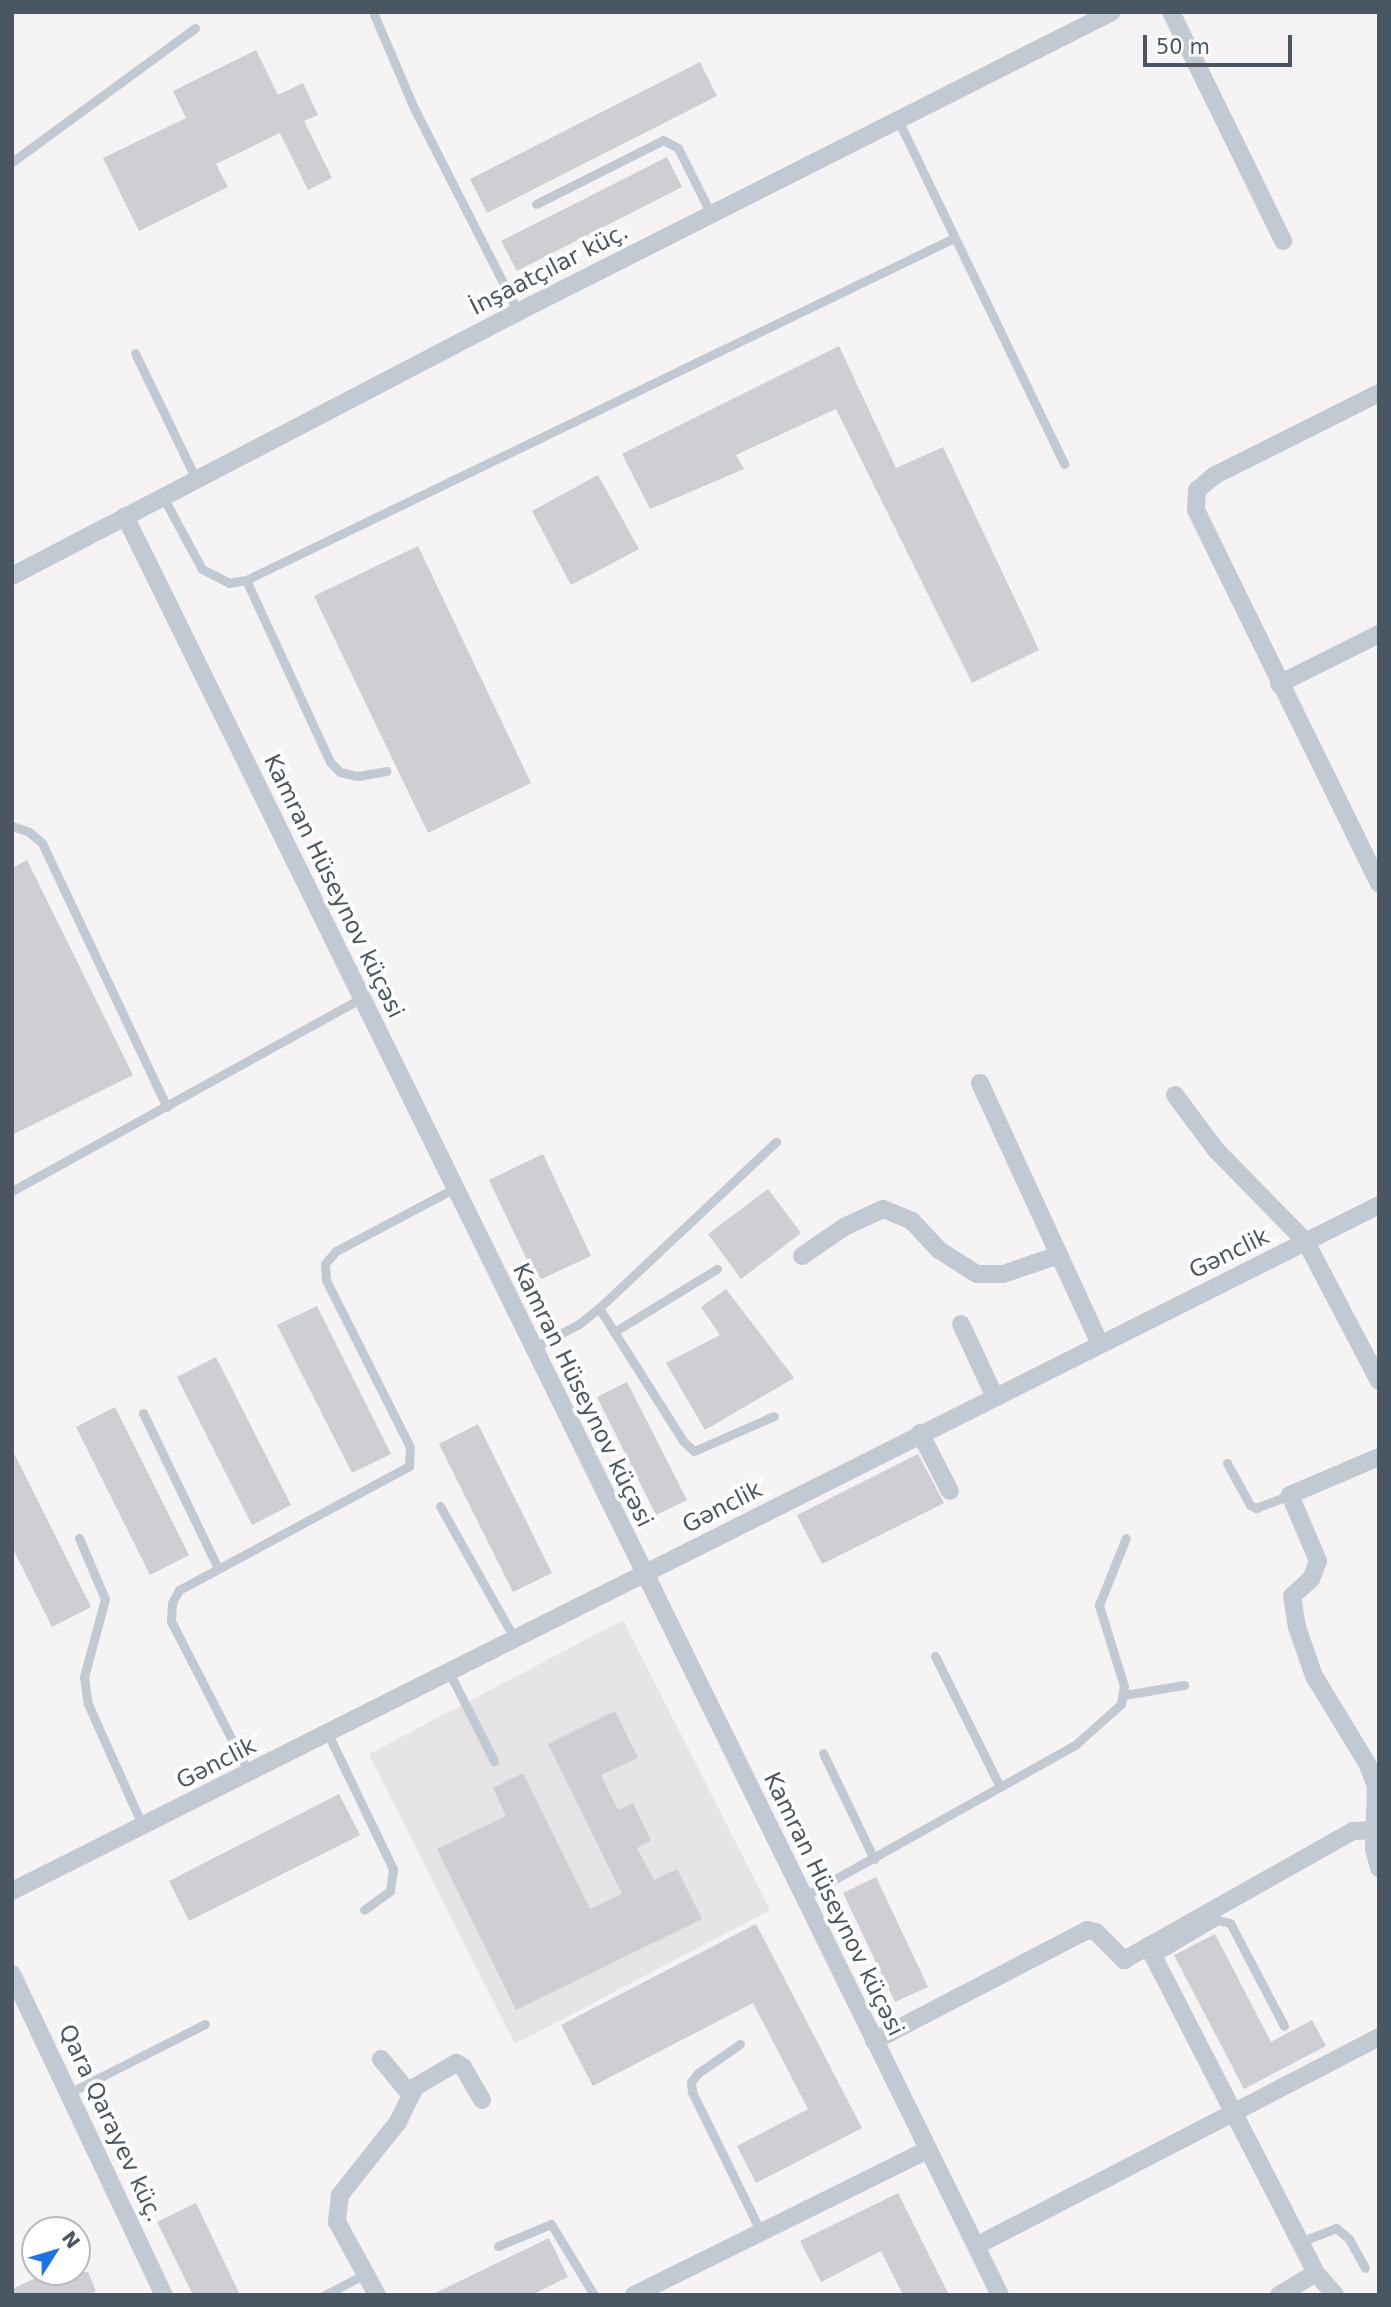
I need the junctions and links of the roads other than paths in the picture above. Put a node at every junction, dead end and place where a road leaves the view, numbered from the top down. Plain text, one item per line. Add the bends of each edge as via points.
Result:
1 (373, 12) edge
2 (1112, 12) edge
3 (1171, 12) edge
4 (195, 28) dead end
5 (898, 120) junction
6 (12, 162) edge
7 (536, 204) dead end
8 (710, 214) junction
9 (954, 238) junction
10 (1283, 240) dead end
11 (518, 312) junction
12 (135, 353) dead end
13 (1379, 393) edge
14 (1064, 464) dead end
15 (196, 479) junction
16 (163, 497) junction
17 (125, 516) junction
18 (12, 576) edge
19 (246, 580) junction
20 (1379, 634) edge
21 (1279, 684) junction
22 (387, 771) dead end
23 (12, 826) edge
24 (1379, 884) edge
25 (362, 998) junction
26 (980, 1083) dead end
27 (1175, 1095) dead end
28 (167, 1107) junction
29 (776, 1142) dead end
30 (455, 1188) junction
31 (12, 1191) edge
32 (1379, 1205) edge
33 (1306, 1242) junction
34 (802, 1255) dead end
35 (1059, 1255) junction
36 (717, 1269) dead end
37 (598, 1308) junction
38 (961, 1324) dead end
39 (614, 1332) junction
40 (1100, 1344) junction
41 (532, 1349) junction
42 (1379, 1381) edge
43 (994, 1395) junction
44 (143, 1413) dead end
45 (774, 1416) dead end
46 (920, 1433) junction
47 (1379, 1457) edge
48 (1227, 1463) dead end
49 (950, 1491) dead end
50 (1290, 1496) junction
51 (440, 1506) dead end
52 (79, 1538) dead end
53 (1126, 1538) dead end
54 (218, 1568) junction
55 (645, 1574) junction
56 (514, 1638) junction
57 (935, 1656) dead end
58 (449, 1672) junction
59 (1184, 1685) dead end
60 (1125, 1695) junction
61 (328, 1734) junction
62 (823, 1753) dead end
63 (1373, 1760) edge
64 (494, 1761) dead end
65 (249, 1773) junction
66 (999, 1785) junction
67 (142, 1827) junction
68 (1374, 1830) junction
69 (874, 1859) junction
70 (1379, 1868) edge
71 (12, 1891) edge
72 (803, 1897) junction
73 (364, 1910) dead end
74 (1151, 1952) junction
75 (12, 1974) edge
76 (205, 2024) dead end
77 (1284, 2025) dead end
78 (1379, 2037) edge
79 (874, 2041) junction
80 (740, 2044) dead end
81 (381, 2059) dead end
82 (71, 2092) junction
83 (409, 2093) junction
84 (482, 2100) dead end
85 (1235, 2112) junction
86 (928, 2150) junction
87 (761, 2232) junction
88 (1300, 2242) junction
89 (498, 2246) dead end
90 (976, 2246) junction
91 (1365, 2268) dead end
92 (1316, 2273) junction
93 (365, 2274) junction
94 (164, 2295) edge
95 (324, 2295) edge
96 (377, 2295) edge
97 (594, 2295) edge
98 (634, 2295) edge
99 (1000, 2295) edge
100 (1279, 2295) edge
101 (1335, 2295) edge

1 - 11 lane via 414,108
2 - 5 street, İnşaatçılar küç.
3 - 10 street
4 - 6 lane
5 - 8 street, İnşaatçılar küç.
5 - 9 lane
7 - 8 lane via 663,140 678,148
8 - 11 street, İnşaatçılar küç.
9 - 14 lane
9 - 19 lane
11 - 15 street, İnşaatçılar küç.
12 - 15 lane
13 - 21 street via 1215,475 1197,490 1196,510
15 - 16 street, İnşaatçılar küç.
16 - 17 street, İnşaatçılar küç.
16 - 19 lane via 202,569 229,583
17 - 18 street, İnşaatçılar küç.
17 - 25 street, Kamran Hüseynov küçəsi
19 - 22 lane via 330,762 340,772 358,776
20 - 21 street
21 - 24 street
23 - 28 lane via 42,843
25 - 28 lane
25 - 30 street, Kamran Hüseynov küçəsi
26 - 35 street
27 - 33 street via 1216,1150
28 - 31 lane
29 - 37 lane
30 - 41 street, Kamran Hüseynov küçəsi
30 - 54 lane via 336,1251 325,1264 326,1280 410,1447 409,1466
32 - 33 street, Gənclik
33 - 40 street, Gənclik
33 - 42 street
34 - 35 street via 844,1227 883,1209 912,1221 939,1250 977,1274 1003,1273
35 - 40 street
36 - 39 lane
37 - 39 lane
37 - 41 lane via 579,1324
38 - 43 street
39 - 45 lane via 683,1441 694,1451
40 - 43 street, Gənclik
41 - 55 street, Kamran Hüseynov küçəsi
43 - 46 street, Gənclik
44 - 54 lane
46 - 49 street
46 - 55 street, Gənclik
47 - 50 street
48 - 50 lane via 1250,1505 1256,1508
50 - 63 street via 1318,1562 1311,1579 1292,1596 1297,1628 1314,1676
51 - 56 lane
52 - 67 lane via 105,1599 84,1677 88,1704
53 - 60 lane via 1099,1605
54 - 65 lane via 179,1590 172,1603 171,1621
55 - 56 street, Gənclik
55 - 72 street, Kamran Hüseynov küçəsi
56 - 58 street, Gənclik
57 - 66 lane
58 - 61 street, Gənclik
58 - 64 lane
59 - 60 lane
60 - 66 lane via 1114,1711 1075,1745
61 - 65 street, Gənclik
61 - 73 lane via 393,1869 390,1891
62 - 69 lane
63 - 68 street
65 - 67 street, Gənclik
66 - 69 lane
67 - 71 street, Gənclik
68 - 70 street
68 - 74 street via 1353,1830
69 - 72 lane
72 - 79 street, Kamran Hüseynov küçəsi
74 - 77 lane via 1218,1920 1230,1923
74 - 79 street via 1124,1960 1096,1932 1087,1930
74 - 85 street
75 - 82 street, Qara Qarayev küç.
76 - 82 lane
78 - 85 street
79 - 86 street, Kamran Hüseynov küçəsi
80 - 87 lane via 698,2073 691,2082 692,2092
81 - 83 street
82 - 94 street, Qara Qarayev küç.
83 - 84 street via 456,2063
83 - 93 street via 406,2109 340,2195 335,2209 337,2222
85 - 88 street
85 - 90 street
86 - 87 street
86 - 90 street, Kamran Hüseynov küçəsi
87 - 98 street
88 - 91 lane via 1336,2228 1349,2239
88 - 92 street
89 - 97 lane via 551,2224
90 - 99 street, Kamran Hüseynov küçəsi
92 - 100 street
92 - 101 street
93 - 95 lane
93 - 96 street

